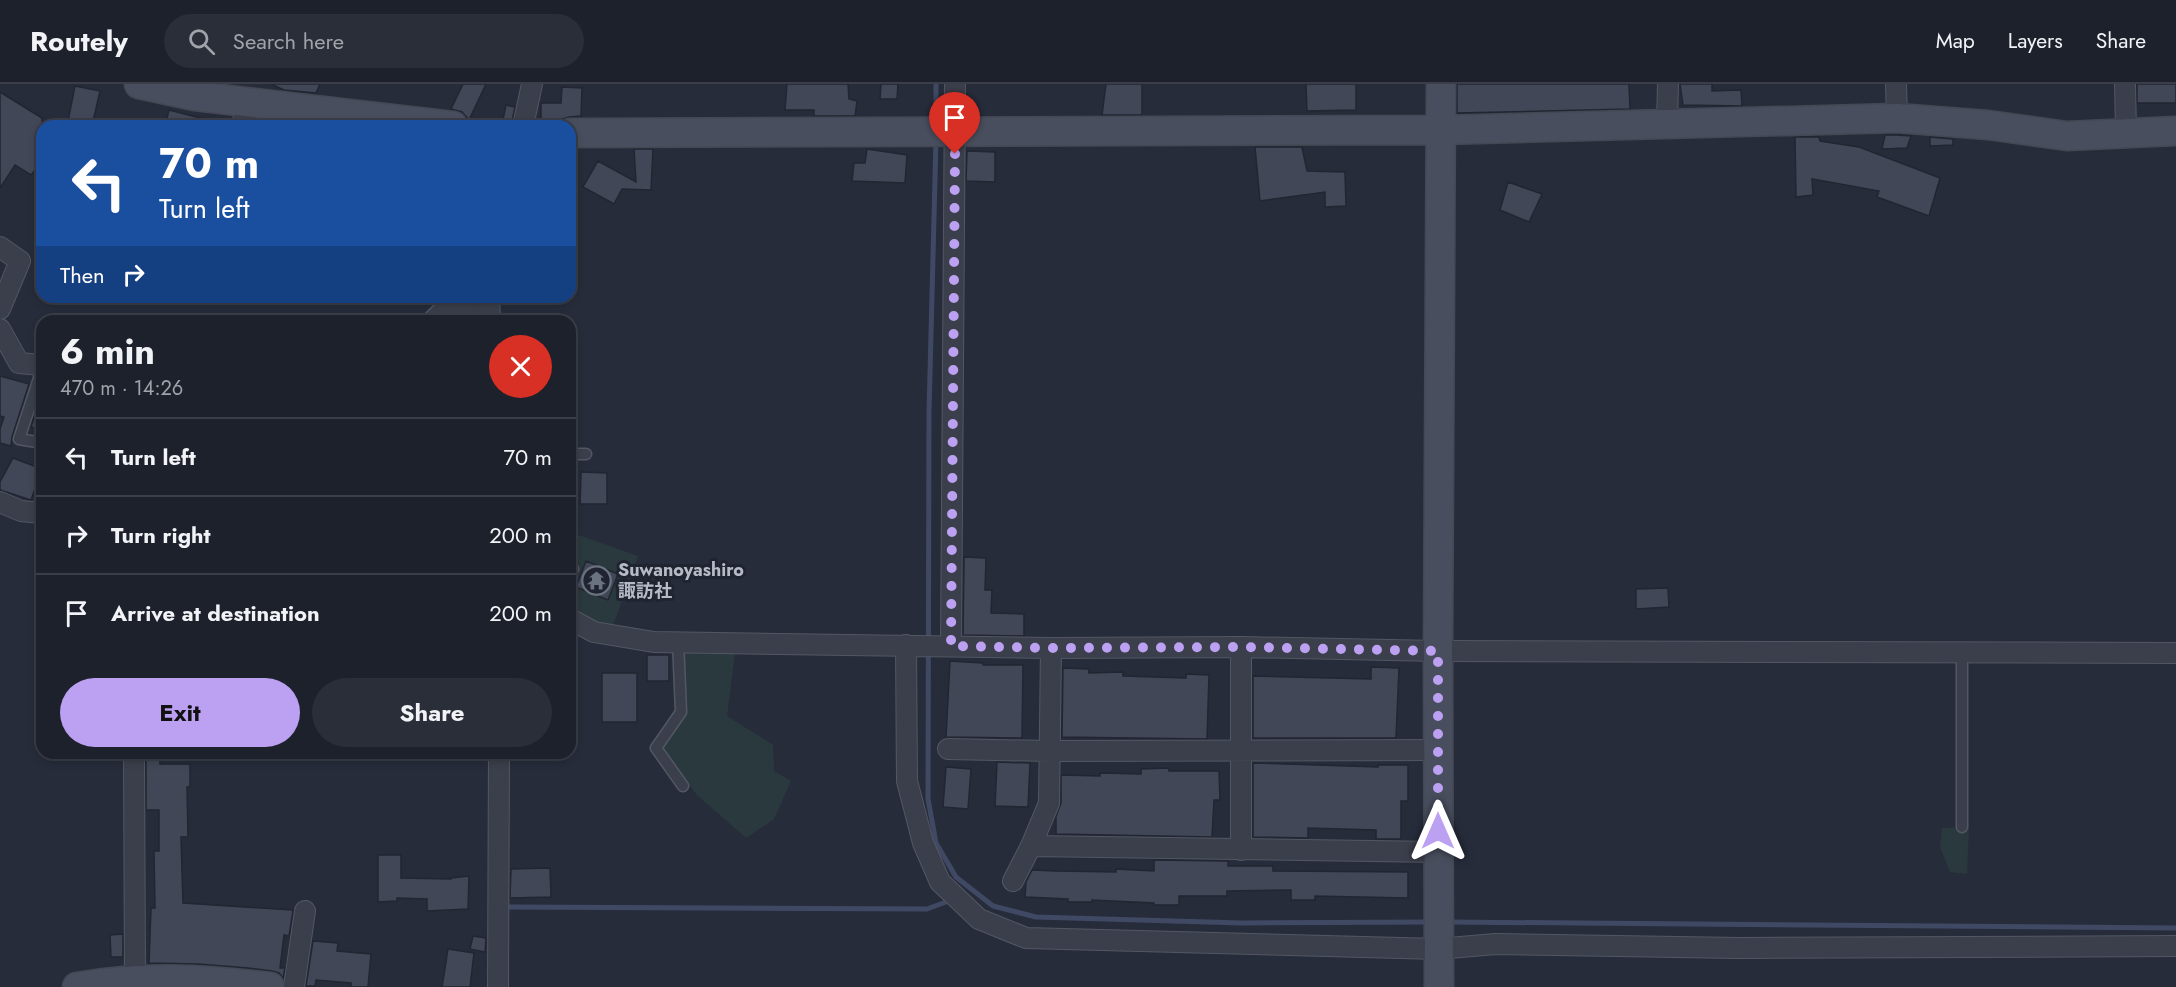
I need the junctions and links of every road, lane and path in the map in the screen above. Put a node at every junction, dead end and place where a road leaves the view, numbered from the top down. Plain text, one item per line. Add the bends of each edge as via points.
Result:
1 (139, 84) edge
2 (532, 84) edge
3 (955, 84) edge
4 (1441, 84) edge
5 (1668, 84) edge
6 (1896, 84) edge
7 (2126, 84) edge
8 (245, 114) edge
9 (1897, 117) junction
10 (330, 119) edge
11 (347, 120) edge
12 (524, 120) edge
13 (1667, 124) junction
14 (1442, 130) junction
15 (955, 131) junction
16 (2176, 131) edge
17 (2126, 132) junction
18 (576, 133) edge
19 (0, 247) edge
20 (0, 309) edge
21 (489, 309) edge
22 (432, 315) edge
23 (0, 329) edge
24 (36, 366) edge
25 (36, 386) edge
26 (36, 442) edge
27 (576, 454) edge
28 (586, 454) dead end
29 (0, 502) edge
30 (36, 512) edge
31 (576, 622) edge
32 (678, 641) junction
33 (906, 645) junction
34 (947, 646) junction
35 (1241, 647) junction
36 (1051, 648) junction
37 (1438, 651) junction
38 (1962, 652) junction
39 (2176, 653) edge
40 (948, 749) dead end
41 (1438, 750) junction
42 (1049, 751) junction
43 (1241, 752) junction
44 (134, 759) edge
45 (499, 759) edge
46 (683, 786) dead end
47 (1962, 827) dead end
48 (1031, 846) junction
49 (1241, 850) junction
50 (1438, 852) junction
51 (1013, 881) dead end
52 (305, 911) dead end
53 (2176, 946) edge
54 (1438, 949) junction
55 (135, 980) junction
56 (77, 987) edge
57 (270, 987) edge
58 (294, 987) edge
59 (498, 987) edge
60 (1438, 987) edge

1 - 8 street via 195,96
2 - 12 street
3 - 15 street
4 - 14 street
5 - 13 street
6 - 9 street
7 - 17 street
8 - 10 street
9 - 13 street
9 - 17 street via 2067,136
10 - 11 street
13 - 14 street
14 - 15 street
14 - 37 street
15 - 18 street
15 - 34 street
16 - 17 street
19 - 20 street via 20,261
21 - 22 lane via 438,309
23 - 24 street via 19,363
25 - 26 lane via 19,439
27 - 28 lane
29 - 30 street
31 - 32 street via 594,632 654,642
32 - 33 street
32 - 46 lane via 681,712 656,748
33 - 34 street
33 - 54 street via 907,781 923,843 940,882 979,919 1026,938
34 - 36 street
35 - 36 street
35 - 37 street
35 - 43 street
36 - 42 street
37 - 38 street
37 - 41 street
38 - 39 street
38 - 47 lane
40 - 42 street
41 - 43 street
41 - 50 street
42 - 43 street
42 - 48 street via 1050,803
43 - 49 street
44 - 55 street
45 - 59 street
48 - 49 street
48 - 51 street
49 - 50 street
50 - 54 street
52 - 58 street
53 - 54 street via 1739,948 1495,944
54 - 60 street
55 - 56 street
55 - 57 street via 223,981

